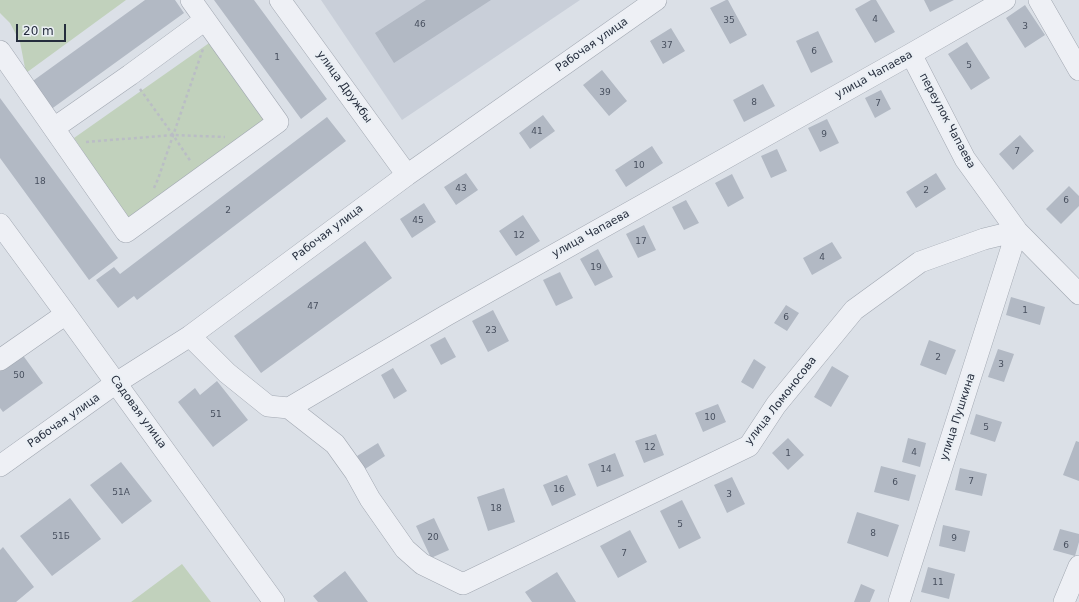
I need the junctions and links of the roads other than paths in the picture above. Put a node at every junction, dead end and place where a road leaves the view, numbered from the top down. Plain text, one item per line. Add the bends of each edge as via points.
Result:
1 (191, 0) edge
2 (280, 0) edge
3 (656, 0) edge
4 (1005, 0) edge
5 (1039, 0) edge
6 (208, 24) junction
7 (0, 51) edge
8 (911, 54) junction
9 (1079, 70) edge
10 (59, 136) junction
11 (407, 175) junction
12 (0, 224) edge
13 (1017, 231) junction
14 (1079, 294) edge
15 (66, 314) junction
16 (190, 336) junction
17 (0, 360) edge
18 (116, 383) junction
19 (289, 408) junction
20 (0, 466) edge
21 (1079, 566) edge
22 (274, 602) edge
23 (899, 602) edge
24 (1064, 602) edge

1 - 6 street
2 - 11 street, улица Дружбы
3 - 11 street, Рабочая улица
4 - 8 street, улица Чапаева
5 - 9 street
6 - 10 street via 130,75
6 - 10 street via 278,122 126,232
7 - 10 street
8 - 13 street, переулок Чапаева via 965,159
8 - 19 street, улица Чапаева via 447,315
11 - 16 street, Рабочая улица
12 - 15 street, Садовая улица
13 - 14 street, переулок Чапаева
13 - 19 street, улица Ломоносова via 984,239 920,262 854,310 776,405 749,446 463,584 422,564 405,549 335,444
13 - 23 street, улица Пушкина
15 - 17 street
15 - 18 street, Садовая улица
16 - 18 street, Рабочая улица
16 - 19 street via 227,373 268,406
18 - 20 street, Рабочая улица
18 - 22 street, Садовая улица
21 - 24 street

